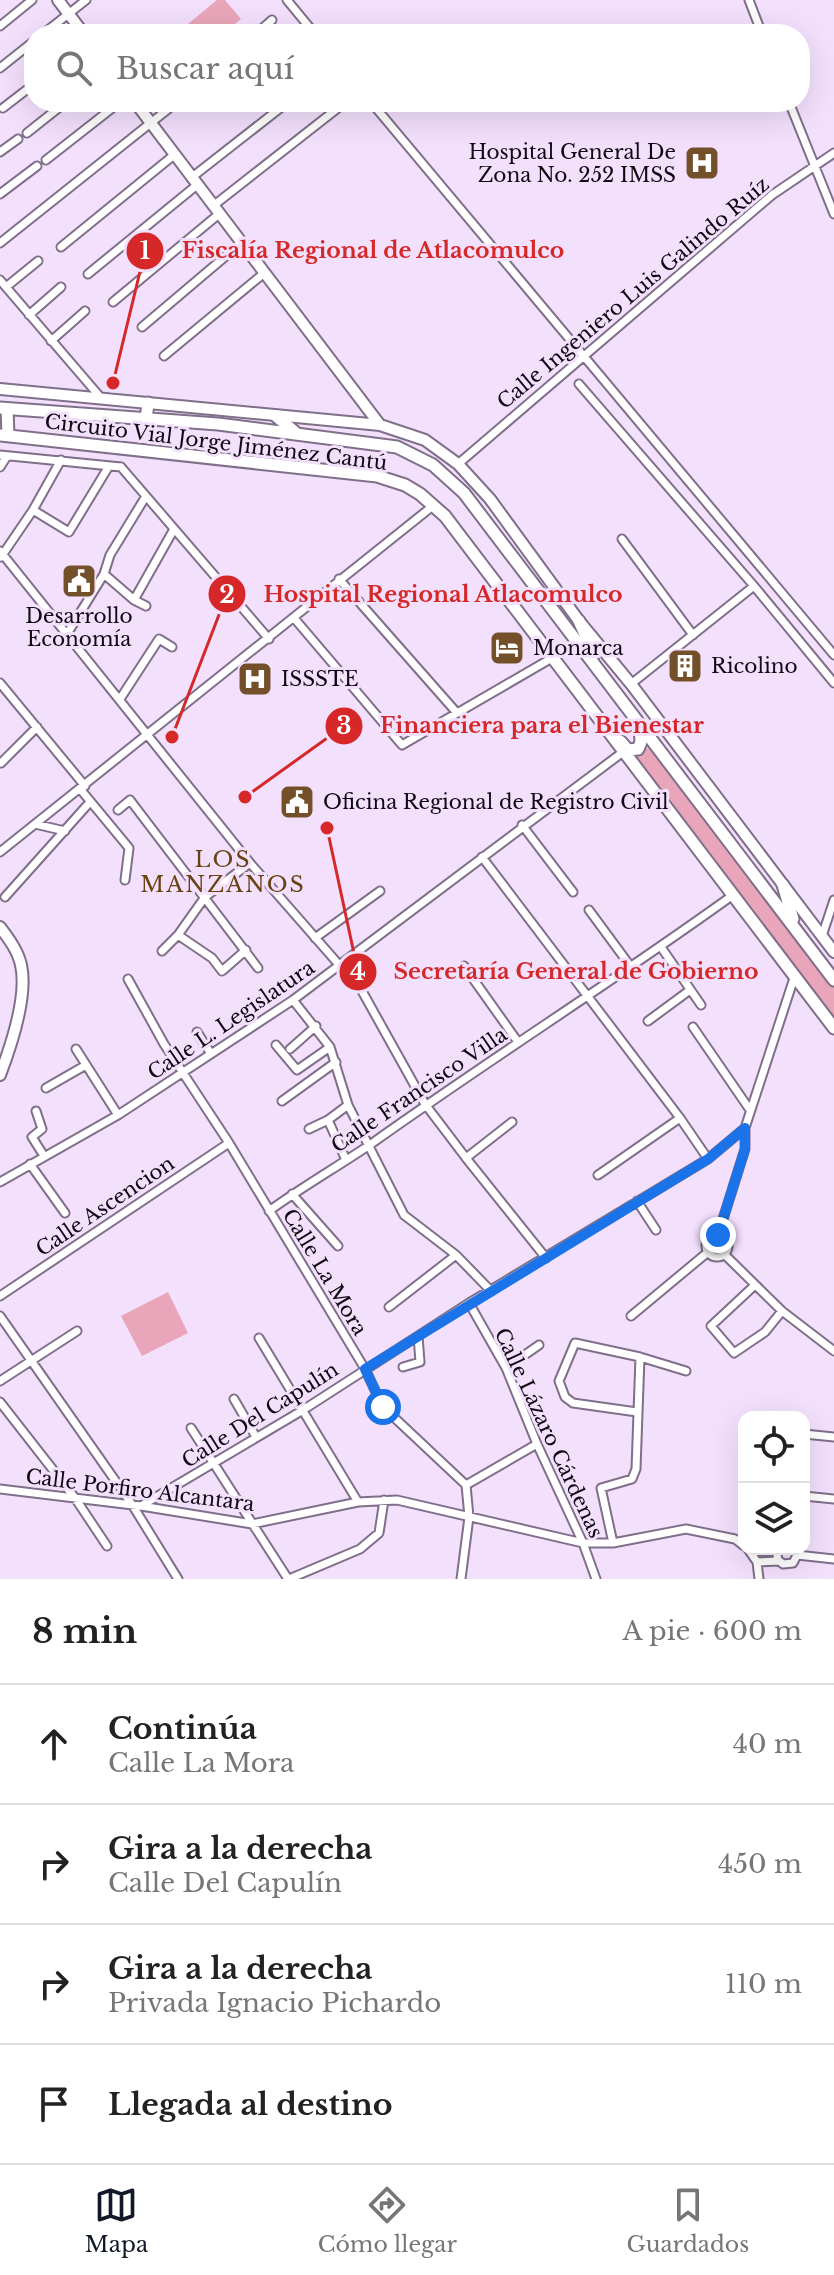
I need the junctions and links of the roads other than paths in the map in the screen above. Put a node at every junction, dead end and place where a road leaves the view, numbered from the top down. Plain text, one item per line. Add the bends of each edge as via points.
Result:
1 (32, 0) edge
2 (58, 0) edge
3 (86, 0) edge
4 (287, 0) edge
5 (749, 0) edge
6 (69, 14) junction
7 (272, 20) dead end
8 (56, 24) edge
9 (76, 24) edge
10 (267, 24) edge
11 (307, 24) edge
12 (758, 24) edge
13 (0, 26) edge
14 (24, 49) edge
15 (0, 68) edge
16 (24, 92) edge
17 (3, 108) dead end
18 (53, 112) edge
19 (107, 112) edge
20 (142, 112) edge
21 (165, 112) edge
22 (276, 112) edge
23 (333, 112) edge
24 (379, 112) edge
25 (793, 112) edge
26 (151, 124) junction
27 (27, 133) dead end
28 (18, 139) dead end
29 (0, 152) edge
30 (834, 153) edge
31 (174, 155) junction
32 (46, 160) dead end
33 (814, 164) junction
34 (37, 166) dead end
35 (194, 182) junction
36 (0, 194) edge
37 (216, 210) junction
38 (834, 214) edge
39 (0, 243) edge
40 (240, 244) junction
41 (61, 247) dead end
42 (38, 261) dead end
43 (88, 274) dead end
44 (263, 274) junction
45 (0, 280) edge
46 (6, 287) junction
47 (61, 287) dead end
48 (113, 302) dead end
49 (85, 311) dead end
50 (29, 315) junction
51 (142, 327) dead end
52 (51, 341) junction
53 (164, 356) dead end
54 (582, 357) junction
55 (579, 384) dead end
56 (0, 389) edge
57 (101, 398) junction
58 (148, 403) junction
59 (4, 408) edge
60 (276, 416) junction
61 (146, 420) junction
62 (380, 425) junction
63 (296, 434) junction
64 (4, 435) edge
65 (129, 449) junction
66 (4, 455) edge
67 (61, 460) junction
68 (458, 464) junction
69 (109, 466) junction
70 (0, 467) edge
71 (121, 467) junction
72 (146, 496) junction
73 (434, 505) junction
74 (33, 510) junction
75 (174, 529) junction
76 (622, 539) dead end
77 (1, 555) edge
78 (104, 574) junction
79 (339, 579) junction
80 (754, 586) junction
81 (134, 600) junction
82 (146, 606) dead end
83 (294, 618) junction
84 (579, 621) junction
85 (67, 634) junction
86 (693, 635) junction
87 (269, 639) junction
88 (172, 647) dead end
89 (834, 655) edge
90 (552, 658) junction
91 (602, 673) junction
92 (0, 683) edge
93 (834, 683) edge
94 (631, 684) junction
95 (576, 689) junction
96 (120, 699) junction
97 (457, 713) junction
98 (640, 724) junction
99 (37, 727) junction
100 (148, 733) junction
101 (623, 752) junction
102 (1, 763) edge
103 (83, 788) junction
104 (90, 802) junction
105 (118, 810) dead end
106 (35, 824) junction
107 (522, 825) junction
108 (65, 831) junction
109 (0, 852) edge
110 (482, 857) junction
111 (250, 863) junction
112 (125, 880) dead end
113 (783, 885) junction
114 (380, 891) dead end
115 (573, 892) dead end
116 (733, 895) junction
117 (5, 897) dead end
118 (205, 897) junction
119 (834, 900) edge
120 (589, 910) dead end
121 (0, 927) edge
122 (795, 928) junction
123 (178, 935) junction
124 (822, 936) junction
125 (315, 938) junction
126 (661, 947) junction
127 (246, 950) junction
128 (162, 951) dead end
129 (834, 952) edge
130 (338, 964) junction
131 (464, 966) dead end
132 (631, 967) junction
133 (258, 968) dead end
134 (795, 975) junction
135 (128, 979) dead end
136 (834, 980) edge
137 (690, 990) junction
138 (588, 996) junction
139 (293, 1000) junction
140 (701, 1005) dead end
141 (648, 1021) dead end
142 (316, 1026) junction
143 (693, 1027) dead end
144 (834, 1028) edge
145 (197, 1032) dead end
146 (518, 1042) junction
147 (276, 1045) dead end
148 (330, 1047) junction
149 (76, 1049) dead end
150 (290, 1049) dead end
151 (211, 1054) junction
152 (336, 1062) junction
153 (86, 1065) junction
154 (183, 1073) junction
155 (0, 1075) edge
156 (46, 1088) dead end
157 (282, 1101) dead end
158 (425, 1104) junction
159 (348, 1105) junction
160 (750, 1110) junction
161 (36, 1111) dead end
162 (118, 1115) junction
163 (680, 1118) junction
164 (328, 1120) junction
165 (512, 1122) dead end
166 (745, 1128) junction
167 (309, 1129) dead end
168 (229, 1143) junction
169 (369, 1145) junction
170 (44, 1156) junction
171 (466, 1158) junction
172 (708, 1159) junction
173 (346, 1160) junction
174 (30, 1164) junction
175 (598, 1175) dead end
176 (0, 1182) edge
177 (292, 1194) junction
178 (637, 1201) junction
179 (269, 1211) junction
180 (65, 1213) dead end
181 (656, 1230) dead end
182 (718, 1235) junction
183 (338, 1246) dead end
184 (708, 1252) junction
185 (724, 1254) junction
186 (456, 1255) junction
187 (546, 1258) junction
188 (755, 1285) junction
189 (491, 1291) junction
190 (0, 1296) edge
191 (469, 1303) junction
192 (389, 1307) dead end
193 (782, 1311) junction
194 (0, 1316) edge
195 (631, 1316) dead end
196 (77, 1331) dead end
197 (418, 1336) junction
198 (259, 1338) dead end
199 (539, 1345) dead end
200 (834, 1351) edge
201 (640, 1357) junction
202 (31, 1361) junction
203 (403, 1367) dead end
204 (506, 1368) junction
205 (365, 1369) junction
206 (686, 1371) dead end
207 (0, 1381) edge
208 (234, 1399) dead end
209 (0, 1402) edge
210 (303, 1410) junction
211 (637, 1412) junction
212 (191, 1428) dead end
213 (810, 1435) edge
214 (256, 1437) junction
215 (834, 1437) edge
216 (537, 1444) junction
217 (213, 1463) junction
218 (466, 1485) junction
219 (0, 1489) edge
220 (810, 1497) edge
221 (75, 1498) junction
222 (834, 1499) edge
223 (384, 1500) junction
224 (358, 1502) junction
225 (137, 1506) junction
226 (469, 1517) junction
227 (252, 1524) junction
228 (738, 1541) edge
229 (583, 1543) junction
230 (613, 1543) junction
231 (107, 1546) dead end
232 (752, 1555) edge
233 (778, 1555) edge
234 (795, 1555) edge
235 (810, 1555) edge
236 (834, 1559) edge
237 (779, 1561) junction
238 (757, 1562) junction
239 (178, 1579) edge
240 (289, 1579) edge
241 (461, 1579) edge
242 (596, 1579) edge
243 (759, 1579) edge

1 - 13 street
2 - 6 street
3 - 6 street
4 - 11 street
5 - 12 street
6 - 8 street
6 - 9 street
7 - 10 street
14 - 15 street
16 - 17 street
18 - 27 street
19 - 32 street
20 - 26 street
21 - 26 street
22 - 35 street
23 - 37 street
24 - 54 street
25 - 33 street
26 - 31 street
26 - 39 street
28 - 29 street
30 - 33 street, Calle Ingeniero Luis Galindo Ruíz
31 - 35 street
31 - 41 street
33 - 38 street
33 - 54 street, Calle Ingeniero Luis Galindo Ruíz
34 - 36 street
35 - 37 street
35 - 43 street
37 - 40 street
37 - 48 street
40 - 44 street
40 - 51 street
42 - 46 street
44 - 53 street
44 - 62 street
45 - 46 street
46 - 50 street
47 - 50 street
49 - 52 street
50 - 52 street
52 - 57 street
54 - 68 street, Calle Ingeniero Luis Galindo Ruíz
54 - 89 street
55 - 80 street
56 - 57 street, Circuito Vial Jorge Jiménez Cantú
57 - 58 street, Circuito Vial Jorge Jiménez Cantú
58 - 60 street, Circuito Vial Jorge Jiménez Cantú
58 - 61 main road
59 - 61 main road, Circuito Vial Jorge Jiménez Cantú
59 - 64 main road
60 - 62 street, Circuito Vial Jorge Jiménez Cantú
60 - 63 main road
61 - 63 main road, Circuito Vial Jorge Jiménez Cantú
62 - 68 street, Circuito Vial Jorge Jiménez Cantú via 425,440
63 - 91 main road, Circuito Vial Jorge Jiménez Cantú via 397,447 433,465 464,493
64 - 65 main road, Circuito Vial Jorge Jiménez Cantú
65 - 71 street
65 - 73 main road, Circuito Vial Jorge Jiménez Cantú via 377,476 405,485
66 - 67 street
66 - 70 street
67 - 69 street
67 - 74 street
68 - 84 street, Circuito Vial Jorge Jiménez Cantú
69 - 71 street
69 - 74 street via 69,532
71 - 72 street
72 - 75 street
72 - 78 street
73 - 79 street
73 - 90 main road, Circuito Vial Jorge Jiménez Cantú
74 - 77 street
75 - 81 street
75 - 87 street
76 - 86 street
77 - 85 street
78 - 81 street
78 - 85 street
79 - 83 street
79 - 97 street
80 - 86 street
80 - 93 street
81 - 82 street
83 - 87 street
83 - 97 street via 402,745
84 - 91 main road
84 - 94 street, Circuito Vial Jorge Jiménez Cantú
85 - 96 street
86 - 94 street
87 - 100 street
88 - 96 street via 159,639
90 - 95 main road, Circuito Vial Jorge Jiménez Cantú
90 - 97 street
91 - 98 main road, Circuito Vial Jorge Jiménez Cantú
92 - 99 street
94 - 113 street, Circuito Vial Jorge Jiménez Cantú
95 - 98 main road via 628,750 640,746
95 - 101 main road, Circuito Vial Jorge Jiménez Cantú
96 - 100 street
98 - 122 main road, Circuito Vial Jorge Jiménez Cantú
99 - 102 street
99 - 103 street
100 - 103 street
100 - 111 street
101 - 107 street, Calle L. Legislatura
101 - 116 main road, Circuito Vial Jorge Jiménez Cantú
103 - 104 street
103 - 106 street
104 - 108 street
104 - 112 street via 129,848
105 - 118 street via 130,800
106 - 108 street
106 - 109 street
107 - 110 street, Calle L. Legislatura
107 - 115 street
108 - 117 street
110 - 130 street, Calle L. Legislatura
110 - 138 street
111 - 118 street
111 - 125 street
113 - 122 main road
113 - 124 street, Circuito Vial Jorge Jiménez Cantú
114 - 125 street
116 - 126 street, Calle Francisco Villa
116 - 134 main road, Circuito Vial Jorge Jiménez Cantú
118 - 123 street
118 - 127 street
119 - 124 street
120 - 132 street
121 - 155 street via 21,964 23,982
122 - 136 main road, Circuito Vial Jorge Jiménez Cantú
123 - 127 street via 222,971
123 - 128 street
124 - 129 street, Circuito Vial Jorge Jiménez Cantú
125 - 130 street
126 - 132 street, Calle Francisco Villa
126 - 137 street
127 - 133 street
130 - 139 street, Calle L. Legislatura
130 - 158 street via 362,991
131 - 146 street
132 - 138 street, Calle Francisco Villa
134 - 144 main road, Circuito Vial Jorge Jiménez Cantú
134 - 160 street
135 - 154 street, Calle La Mora
137 - 140 street
137 - 141 street
138 - 146 street, Calle Francisco Villa
138 - 163 street
139 - 142 street
139 - 151 street, Calle L. Legislatura
142 - 148 street
142 - 150 street
143 - 160 street
145 - 151 street
146 - 158 street, Calle Francisco Villa
147 - 148 street via 297,1070
148 - 152 street
149 - 153 street
151 - 154 street, Calle L. Legislatura
152 - 157 street
152 - 159 street
153 - 156 street
153 - 162 street
154 - 162 street, Calle L. Legislatura
154 - 168 street, Calle La Mora
158 - 169 street, Calle Francisco Villa
158 - 171 street
159 - 164 street
159 - 169 street
160 - 166 street
161 - 170 street via 42,1129 32,1137
162 - 170 street, Calle L. Legislatura
163 - 172 street
163 - 175 street
164 - 167 street
164 - 173 street
165 - 171 street
166 - 172 street, Calle Del Capulín
166 - 182 street via 745,1149
168 - 179 street, Calle La Mora
168 - 190 street, Calle Ascencion
169 - 173 street, Calle Francisco Villa
169 - 186 street via 404,1215
170 - 174 street, Calle L. Legislatura
171 - 187 street
172 - 178 street, Calle Del Capulín
173 - 177 street, Calle Francisco Villa
174 - 176 street, Calle L. Legislatura
174 - 180 street
177 - 179 street, Calle Francisco Villa
177 - 183 street
178 - 181 street
178 - 187 street, Calle Del Capulín
179 - 205 street, Calle La Mora
182 - 184 street via 707,1242
182 - 185 street via 728,1244
184 - 185 street via 715,1257
184 - 195 street
185 - 188 street
186 - 189 street
186 - 192 street
187 - 189 street, Calle Del Capulín
188 - 193 street
188 - 193 street via 711,1326 734,1353 765,1332
189 - 191 street, Calle Del Capulín
191 - 197 street, Calle Del Capulín
191 - 204 street, Calle Lázaro Cárdenas
193 - 200 street
194 - 202 street
196 - 202 street
197 - 203 street via 420,1362
197 - 205 street, Calle Del Capulín
198 - 210 street
199 - 204 street
201 - 206 street
201 - 211 street
201 - 211 street via 575,1343 559,1381 573,1403
202 - 207 street
202 - 225 street
204 - 216 street, Calle Lázaro Cárdenas
205 - 210 street, Calle Del Capulín
205 - 218 street, Calle La Mora via 383,1407
208 - 214 street
209 - 221 street
210 - 214 street, Calle Del Capulín
210 - 224 street
211 - 230 street via 632,1479 601,1488
212 - 217 street
213 - 215 street
214 - 217 street, Calle Del Capulín
216 - 218 street
216 - 229 street, Calle Lázaro Cárdenas
217 - 225 street, Calle Del Capulín
217 - 227 street
218 - 226 street
219 - 221 street, Calle Porfiro Alcantara
220 - 222 street
221 - 225 street, Calle Porfiro Alcantara
221 - 231 street
223 - 224 street, Calle Porfiro Alcantara
223 - 226 street, Calle Porfiro Alcantara
223 - 240 street via 379,1533 360,1549
224 - 227 street, Calle Porfiro Alcantara
225 - 227 street, Calle Porfiro Alcantara
225 - 239 street
226 - 229 street, Calle Porfiro Alcantara
226 - 241 street
227 - 240 street
228 - 230 street, Calle Porfiro Alcantara via 686,1529
229 - 230 street, Calle Porfiro Alcantara
229 - 242 street, Calle Lázaro Cárdenas
232 - 238 street
233 - 237 street
234 - 237 street via 793,1563
235 - 236 street
237 - 238 street
238 - 243 street

